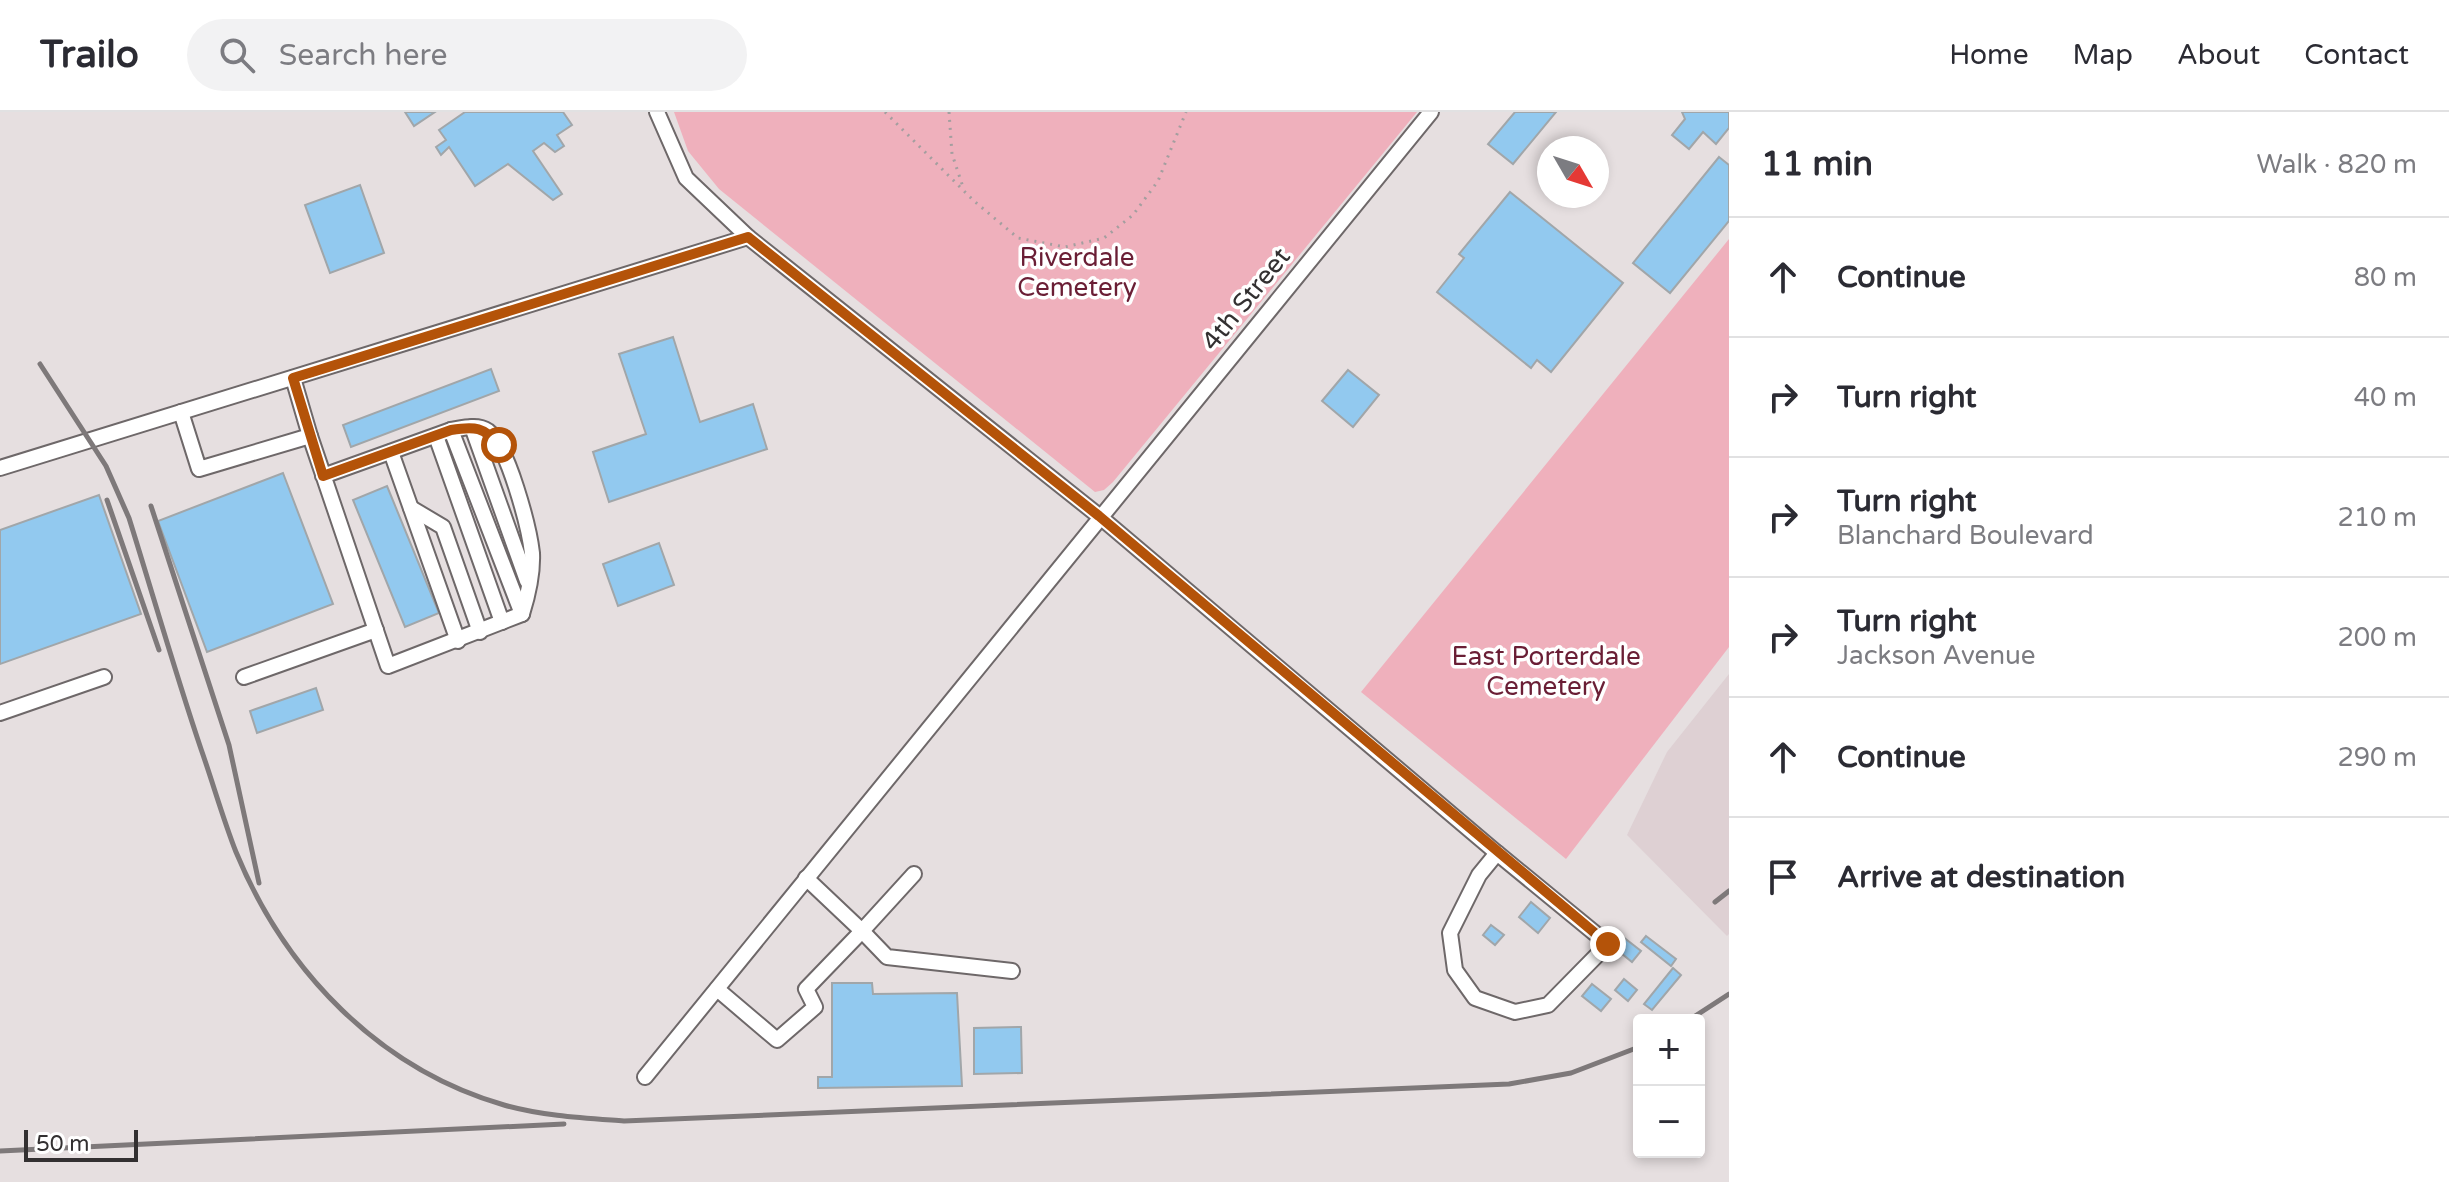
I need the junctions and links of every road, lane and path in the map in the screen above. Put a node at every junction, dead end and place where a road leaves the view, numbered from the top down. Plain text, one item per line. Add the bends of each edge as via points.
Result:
1 (657, 112) edge
2 (885, 112) edge
3 (949, 112) edge
4 (1186, 112) edge
5 (1431, 112) edge
6 (964, 191) junction
7 (748, 237) junction
8 (293, 378) junction
9 (181, 412) junction
10 (451, 430) junction
11 (310, 436) junction
12 (436, 436) junction
13 (391, 452) junction
14 (0, 468) edge
15 (323, 476) junction
16 (411, 508) junction
17 (1099, 516) junction
18 (522, 614) junction
19 (502, 622) junction
20 (376, 630) junction
21 (480, 632) junction
22 (458, 641) junction
23 (104, 677) dead end
24 (244, 677) dead end
25 (0, 713) edge
26 (1497, 853) junction
27 (914, 874) dead end
28 (806, 878) junction
29 (862, 931) junction
30 (1012, 971) dead end
31 (717, 989) junction
32 (645, 1077) dead end

1 - 7 street via 686,178
2 - 6 path
3 - 6 path via 952,154
4 - 6 path via 1158,181 1133,215 1104,238 1065,247 1018,238
5 - 17 street, 4th Street
7 - 8 street
7 - 17 street
8 - 9 street
8 - 11 street
9 - 11 street via 199,469
9 - 14 street
10 - 12 street
10 - 18 street
10 - 18 street via 487,430 499,445 527,524 532,555
11 - 15 street
12 - 13 street
12 - 19 street
13 - 15 street
13 - 16 street
15 - 20 street
16 - 21 street via 443,527
16 - 22 street
17 - 26 street
17 - 28 street, 4th Street
18 - 19 street
19 - 21 street
20 - 22 street via 388,666
20 - 24 street
21 - 22 street
23 - 25 street
26 - 26 street via 1608,944 1548,1005 1515,1012 1475,998 1455,970 1450,933 1479,875
27 - 29 street
28 - 29 street
28 - 31 street, 4th Street
29 - 30 street via 887,957
29 - 31 street via 806,989 815,1007 777,1040
31 - 32 street, 4th Street

